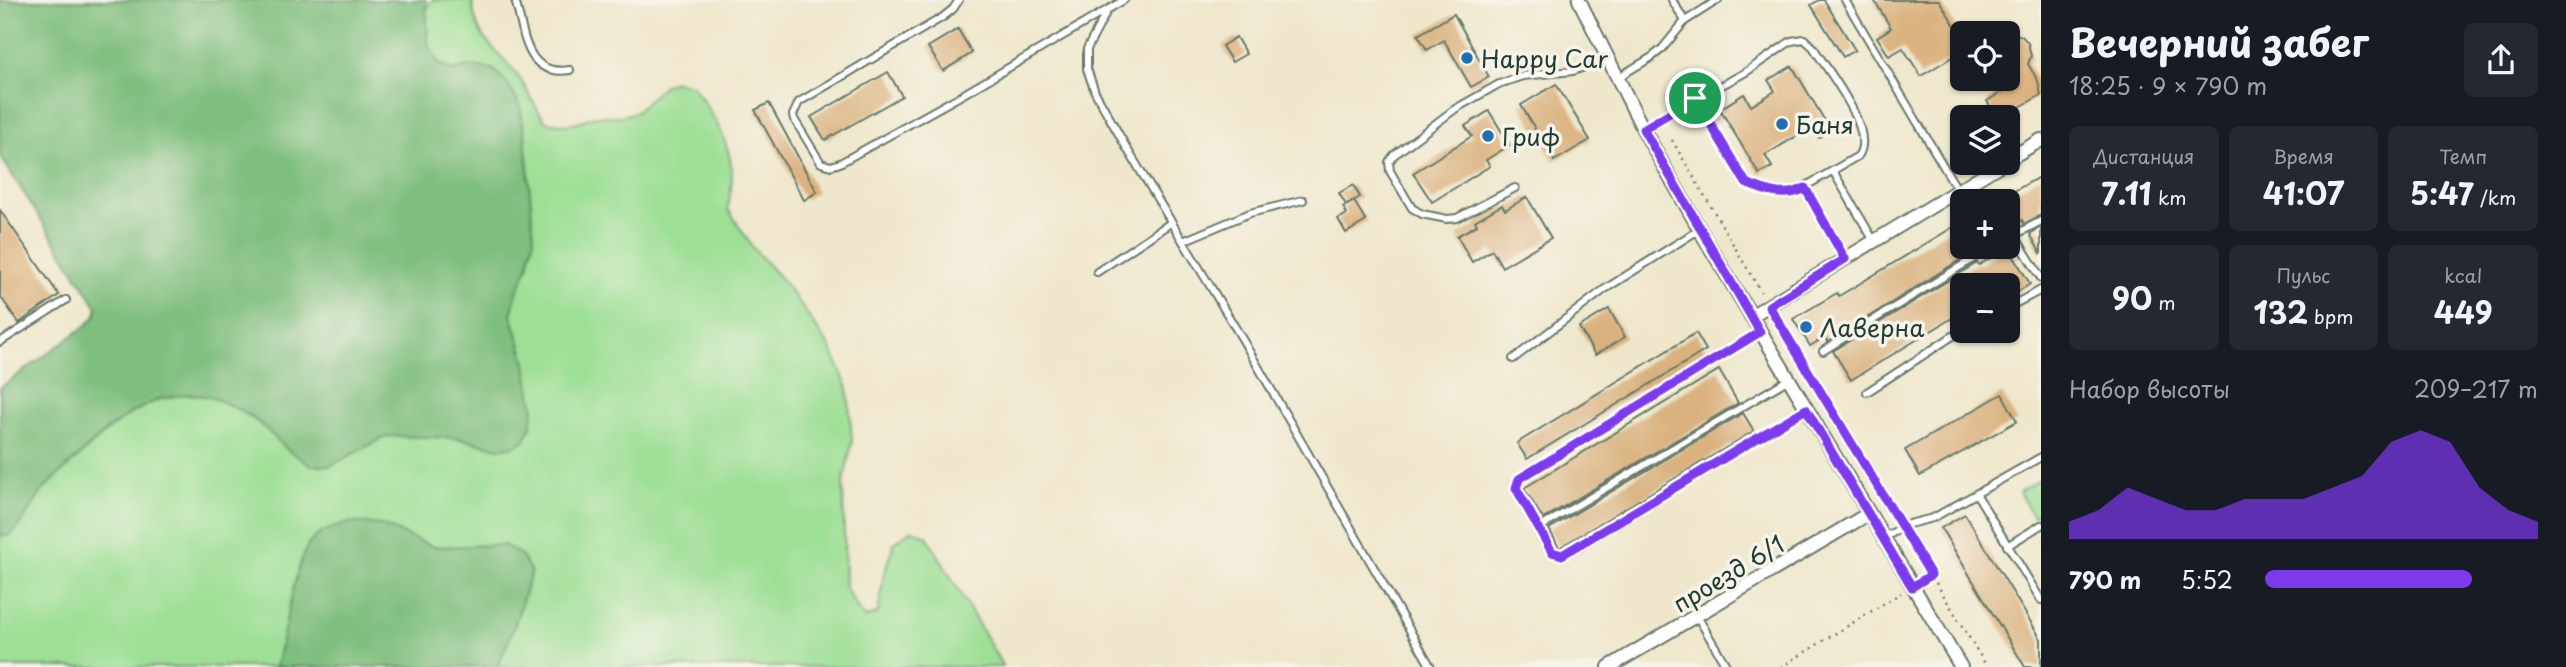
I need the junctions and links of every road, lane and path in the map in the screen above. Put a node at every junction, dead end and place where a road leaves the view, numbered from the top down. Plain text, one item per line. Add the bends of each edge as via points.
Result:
1 (515, 0) edge
2 (959, 0) edge
3 (1124, 0) edge
4 (1579, 0) edge
5 (1672, 0) edge
6 (1718, 0) edge
7 (1845, 0) edge
8 (1107, 12) junction
9 (1685, 21) junction
10 (1607, 59) junction
11 (570, 70) dead end
12 (1617, 78) junction
13 (1695, 98) junction
14 (1643, 129) junction
15 (1672, 140) dead end
16 (2041, 140) edge
17 (2020, 152) edge
18 (1833, 171) junction
19 (1988, 175) edge
20 (1515, 188) dead end
21 (1805, 188) junction
22 (1957, 189) edge
23 (1970, 189) edge
24 (1303, 200) dead end
25 (1950, 202) edge
26 (2041, 221) edge
27 (1172, 222) junction
28 (1700, 229) junction
29 (2020, 233) edge
30 (1183, 241) junction
31 (1874, 241) junction
32 (2020, 244) edge
33 (1845, 259) junction
34 (1972, 259) edge
35 (1097, 272) dead end
36 (2041, 278) edge
37 (2041, 290) edge
38 (66, 300) dead end
39 (2020, 301) edge
40 (1769, 306) junction
41 (1751, 316) junction
42 (1760, 332) junction
43 (1950, 338) edge
44 (0, 342) edge
45 (1823, 351) dead end
46 (1513, 359) dead end
47 (1788, 379) junction
48 (1867, 393) dead end
49 (1806, 409) junction
50 (2041, 457) edge
51 (1977, 495) junction
52 (1868, 514) junction
53 (2041, 524) edge
54 (1539, 528) junction
55 (1883, 538) junction
56 (2007, 545) junction
57 (1912, 587) junction
58 (2041, 600) edge
59 (1697, 616) junction
60 (1432, 667) edge
61 (1609, 667) edge
62 (1727, 667) edge
63 (1781, 667) edge
64 (1961, 667) edge
65 (1987, 667) edge

1 - 11 lane via 533,59 545,70
2 - 8 lane via 943,17 799,102 794,120 821,163 840,163
3 - 8 lane
4 - 10 street
5 - 9 lane
6 - 9 lane
7 - 22 lane
8 - 27 lane via 1087,49 1089,78
9 - 12 lane via 1662,49
10 - 12 street
10 - 20 lane via 1586,68 1499,84 1455,109 1389,162 1412,208 1422,214 1457,218
12 - 14 street
13 - 14 lane
13 - 18 lane via 1746,72 1791,41 1804,39 1862,128 1862,152
13 - 21 lane via 1746,183 1783,194
14 - 28 street
15 - 40 path
16 - 17 street
18 - 21 lane
18 - 31 lane
19 - 23 street
21 - 33 lane
24 - 30 lane via 1250,213
25 - 31 street
26 - 29 lane
27 - 30 lane
27 - 35 lane
28 - 41 street
28 - 46 lane via 1605,289
30 - 60 lane
31 - 33 street
32 - 36 lane
33 - 40 street
34 - 45 lane
37 - 39 lane
38 - 44 lane
40 - 41 street
40 - 65 path
41 - 42 street
42 - 47 street
42 - 54 lane via 1519,479 1516,488
43 - 48 lane
47 - 49 street
47 - 54 lane
49 - 52 street
49 - 54 lane via 1570,552 1552,552
50 - 51 lane
51 - 55 lane
51 - 56 lane
52 - 55 street
52 - 59 street, проезд 6/1
53 - 56 lane
55 - 57 street
56 - 58 lane
57 - 63 path
57 - 64 street
59 - 61 street, проезд 6/1
59 - 62 lane

